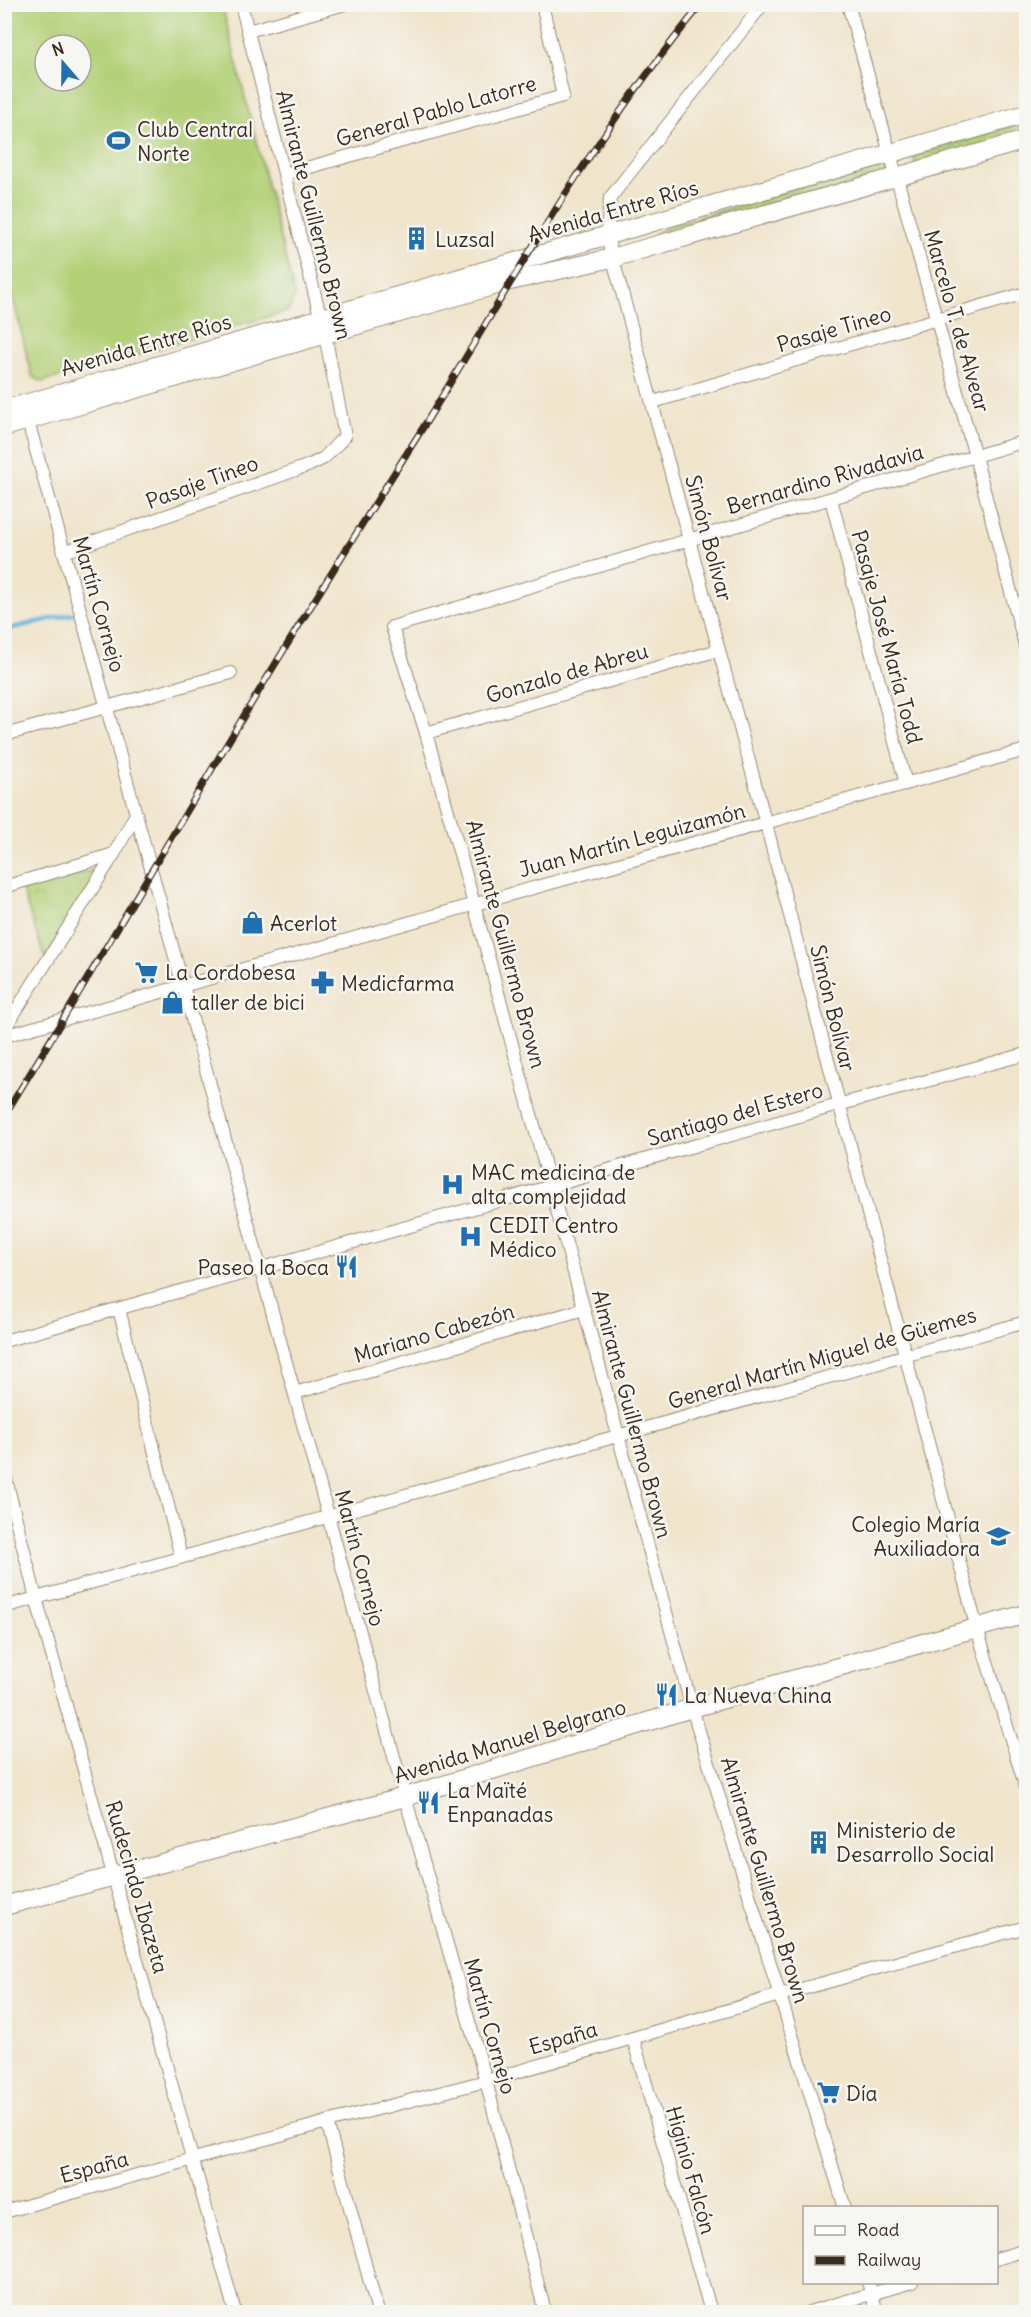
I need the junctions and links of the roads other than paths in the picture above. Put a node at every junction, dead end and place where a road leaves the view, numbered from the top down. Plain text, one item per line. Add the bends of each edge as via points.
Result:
1 (241, 4) edge
2 (345, 4) edge
3 (542, 4) edge
4 (763, 4) edge
5 (848, 4) edge
6 (248, 31) junction
7 (1026, 114) edge
8 (1026, 140) edge
9 (890, 153) junction
10 (285, 174) junction
11 (897, 176) junction
12 (607, 237) junction
13 (612, 258) junction
14 (488, 279) junction
15 (1026, 293) edge
16 (936, 319) junction
17 (323, 327) junction
18 (653, 402) junction
19 (4, 410) edge
20 (26, 412) junction
21 (4, 426) edge
22 (345, 436) joint
23 (1026, 441) edge
24 (975, 456) junction
25 (831, 499) junction
26 (689, 539) junction
27 (64, 552) junction
28 (392, 627) joint
29 (1026, 649) edge
30 (718, 650) junction
31 (231, 673) dead end
32 (107, 706) junction
33 (426, 733) junction
34 (4, 735) edge
35 (1026, 750) edge
36 (906, 784) junction
37 (136, 814) junction
38 (766, 824) junction
39 (114, 854) junction
40 (4, 887) edge
41 (474, 904) junction
42 (184, 987) junction
43 (4, 1030) edge
44 (4, 1036) edge
45 (1026, 1054) edge
46 (838, 1105) junction
47 (552, 1187) junction
48 (261, 1269) junction
49 (119, 1309) junction
50 (584, 1309) junction
51 (1026, 1322) edge
52 (4, 1341) edge
53 (904, 1357) junction
54 (294, 1393) junction
55 (618, 1436) junction
56 (4, 1472) edge
57 (328, 1517) junction
58 (181, 1557) junction
59 (36, 1598) junction
60 (4, 1607) edge
61 (1026, 1614) edge
62 (976, 1629) junction
63 (692, 1708) junction
64 (1026, 1788) edge
65 (405, 1797) junction
66 (114, 1876) junction
67 (4, 1906) edge
68 (1026, 1927) edge
69 (780, 1995) junction
70 (633, 2038) junction
71 (486, 2081) junction
72 (327, 2122) junction
73 (193, 2160) junction
74 (844, 2206) edge
75 (4, 2212) edge
76 (1026, 2250) edge
77 (998, 2258) edge
78 (904, 2284) edge
79 (870, 2288) edge
80 (235, 2313) edge
81 (378, 2313) edge
82 (545, 2313) edge
83 (711, 2313) edge
84 (809, 2313) edge
85 (877, 2313) edge

1 - 6 street, Almirante Guillermo Brown
2 - 6 street
3 - 10 street, General Pablo Latorre via 563,96
4 - 12 street via 610,198
5 - 9 street, Marcelo T. de Alvear
6 - 10 street, Almirante Guillermo Brown
7 - 9 main road, Avenida Entre Ríos
8 - 11 main road, Avenida Entre Ríos
9 - 11 street, Marcelo T. de Alvear
9 - 12 main road, Avenida Entre Ríos
10 - 17 street, Almirante Guillermo Brown
11 - 13 main road, Avenida Entre Ríos
11 - 16 street, Marcelo T. de Alvear
12 - 13 street, Simón Bolívar
12 - 14 main road, Avenida Entre Ríos
13 - 14 main road, Avenida Entre Ríos
13 - 18 street, Simón Bolívar
14 - 17 main road, Avenida Entre Ríos
15 - 16 street, Pasaje Tineo
16 - 18 street, Pasaje Tineo
16 - 24 street, Marcelo T. de Alvear
17 - 20 main road, Avenida Entre Ríos
17 - 22 street, Almirante Guillermo Brown
18 - 26 street, Simón Bolívar
19 - 20 main road, Avenida Entre Ríos
20 - 21 main road, Avenida Entre Ríos
20 - 27 street, Martín Cornejo
22 - 27 street, Pasaje Tineo via 324,458 310,465
23 - 24 street, Bernardino Rivadavia
24 - 25 street, Bernardino Rivadavia
24 - 29 street, Marcelo T. de Alvear
25 - 26 street, Bernardino Rivadavia
25 - 36 street, Pasaje José María Todd
26 - 28 street, Bernardino Rivadavia
26 - 30 street, Simón Bolívar
27 - 32 street, Martín Cornejo
28 - 33 street, Almirante Guillermo Brown
30 - 33 street, Gonzalo de Abreu
30 - 38 street, Simón Bolívar
31 - 32 street
32 - 34 street
32 - 37 street, Martín Cornejo
33 - 41 street, Almirante Guillermo Brown
35 - 36 street, Juan Martín Leguizamón
36 - 38 street, Juan Martín Leguizamón
37 - 39 street
37 - 42 street, Martín Cornejo
38 - 41 street, Juan Martín Leguizamón
38 - 46 street, Simón Bolívar
39 - 40 street
39 - 43 street
41 - 42 street, Juan Martín Leguizamón
41 - 47 street, Almirante Guillermo Brown
42 - 44 street, Juan Martín Leguizamón
42 - 48 street, Martín Cornejo
45 - 46 street, Santiago del Estero
46 - 47 street, Santiago del Estero
46 - 53 street, Simón Bolívar
47 - 48 street, Santiago del Estero
47 - 50 street, Almirante Guillermo Brown
48 - 49 street, Santiago del Estero
48 - 54 street, Martín Cornejo
49 - 52 street, Santiago del Estero
49 - 58 street
50 - 54 street, Mariano Cabezón
50 - 55 street, Almirante Guillermo Brown
51 - 53 street, General Martín Miguel de Güemes
53 - 55 street, General Martín Miguel de Güemes
53 - 62 street, Simón Bolívar
54 - 57 street, Martín Cornejo
55 - 57 street, General Martín Miguel de Güemes
55 - 63 street, Almirante Guillermo Brown
56 - 59 street, Rudecindo Ibazeta
57 - 58 street, General Martín Miguel de Güemes
57 - 65 street, Martín Cornejo
58 - 59 street, General Martín Miguel de Güemes
59 - 60 street, General Martín Miguel de Güemes
59 - 66 street, Rudecindo Ibazeta
61 - 62 main road, Avenida Manuel Belgrano
62 - 63 main road, Avenida Manuel Belgrano
62 - 64 street, Simón Bolívar
63 - 65 main road, Avenida Manuel Belgrano
63 - 69 street, Almirante Guillermo Brown
65 - 66 main road, Avenida Manuel Belgrano
65 - 71 street, Martín Cornejo
66 - 67 main road, Avenida Manuel Belgrano
66 - 73 street, Rudecindo Ibazeta
68 - 69 street, España
69 - 70 street, España
69 - 74 street, Almirante Guillermo Brown
70 - 71 street, España
70 - 83 street, Higinio Falcón
71 - 72 street, España
71 - 82 street, Martín Cornejo
72 - 73 street, España
72 - 81 street
73 - 75 street, España
73 - 80 street, Rudecindo Ibazeta
76 - 77 street
78 - 79 street
79 - 84 street
79 - 85 street

